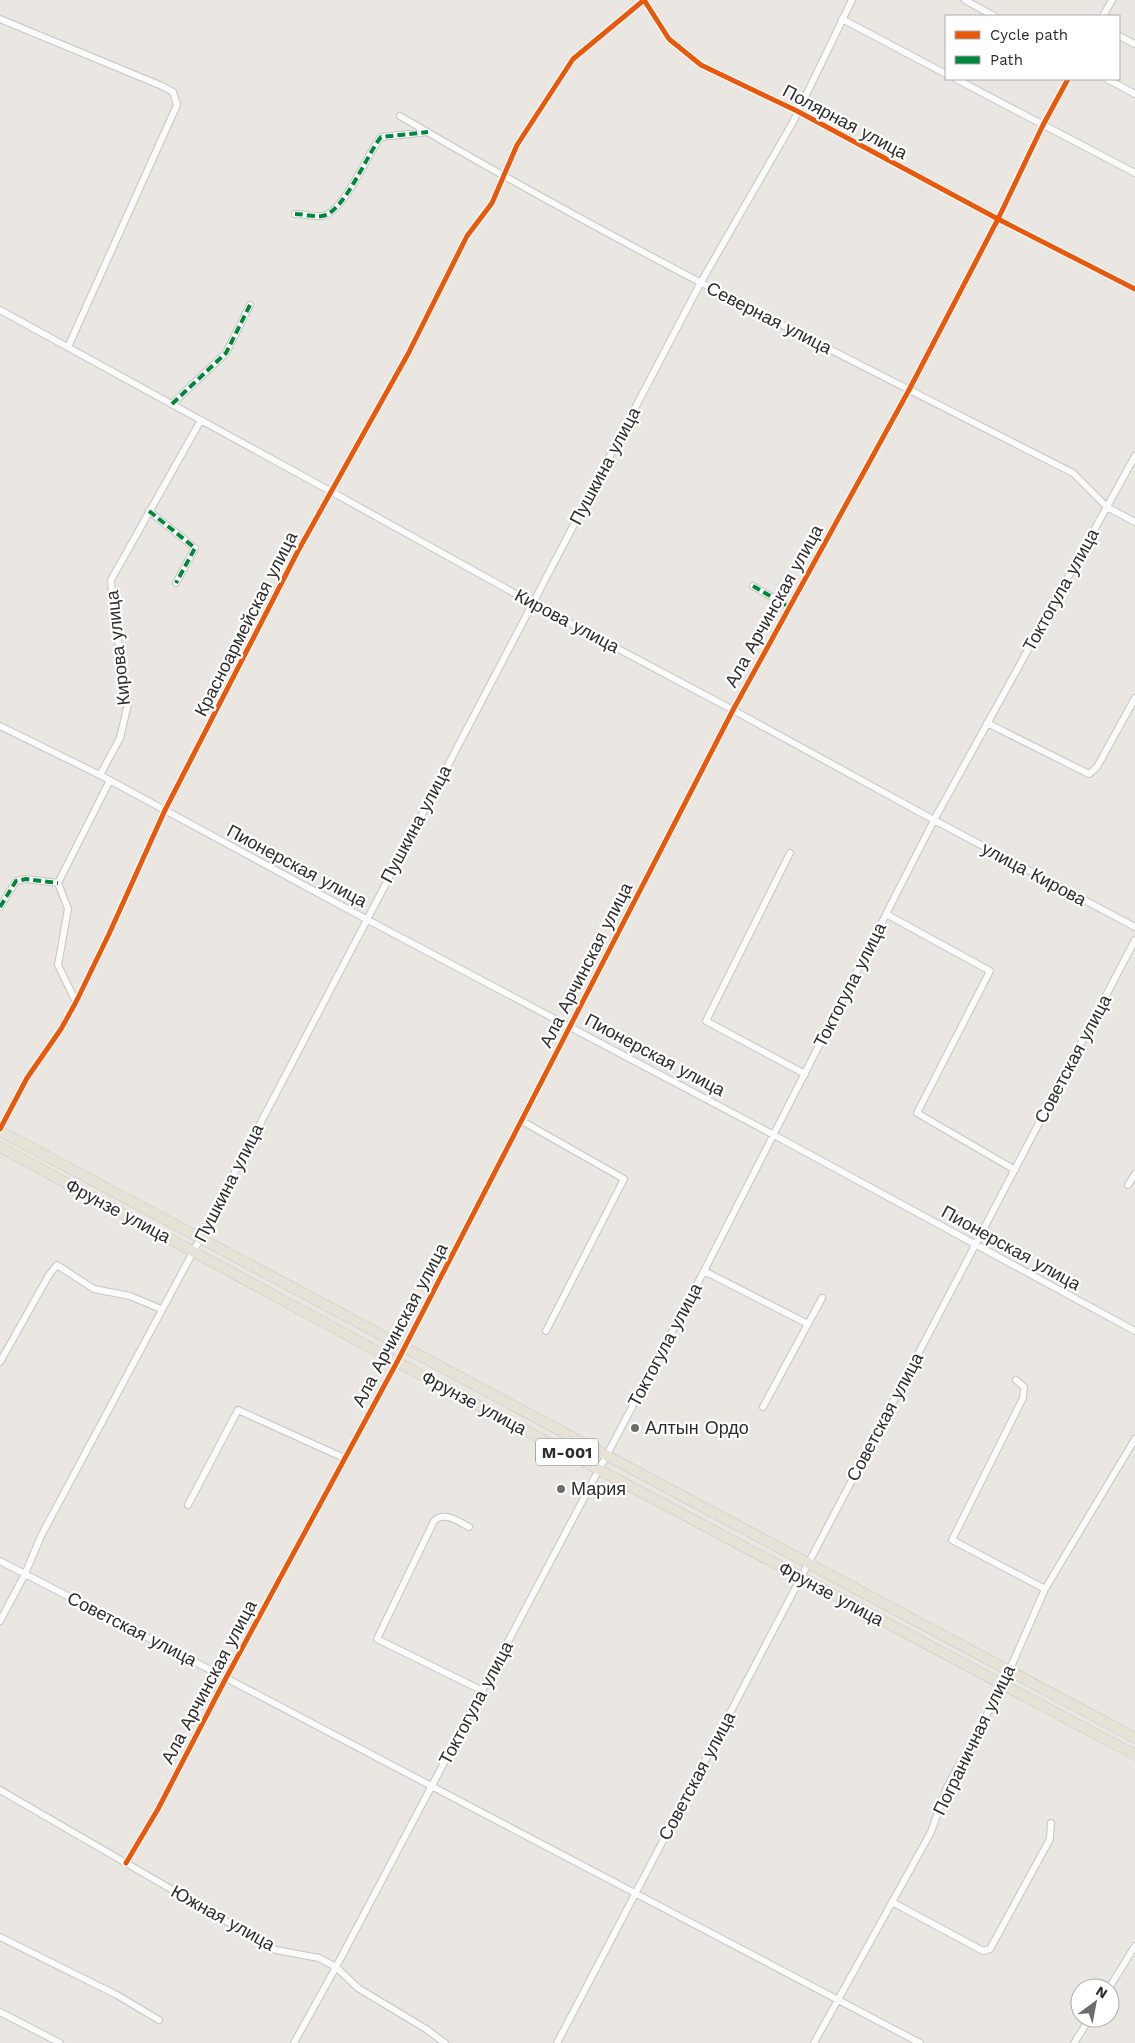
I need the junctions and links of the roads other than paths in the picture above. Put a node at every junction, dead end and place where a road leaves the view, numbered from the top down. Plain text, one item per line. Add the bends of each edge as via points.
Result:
1 (852, 0) edge
2 (965, 0) edge
3 (1110, 1) edge
4 (992, 15) edge
5 (1103, 15) edge
6 (0, 19) edge
7 (842, 19) junction
8 (1120, 36) edge
9 (1135, 44) edge
10 (573, 59) joint
11 (945, 73) edge
12 (958, 80) edge
13 (1067, 80) edge
14 (1109, 80) edge
15 (1135, 94) edge
16 (797, 111) junction
17 (400, 116) dead end
18 (1043, 125) junction
19 (428, 132) junction
20 (1135, 173) edge
21 (502, 176) junction
22 (295, 214) dead end
23 (998, 219) junction
24 (701, 282) junction
25 (1135, 289) edge
26 (250, 305) dead end
27 (0, 310) edge
28 (68, 347) junction
29 (909, 390) junction
30 (172, 404) junction
31 (201, 420) junction
32 (1135, 456) edge
33 (332, 492) junction
34 (1107, 507) junction
35 (150, 511) junction
36 (1135, 522) edge
37 (176, 583) dead end
38 (754, 586) dead end
39 (532, 604) junction
40 (789, 607) junction
41 (1135, 698) edge
42 (733, 710) junction
43 (987, 723) junction
44 (0, 726) edge
45 (100, 775) junction
46 (110, 780) junction
47 (165, 810) junction
48 (934, 820) junction
49 (790, 853) dead end
50 (58, 883) junction
51 (0, 907) edge
52 (886, 914) junction
53 (366, 919) junction
54 (1135, 928) edge
55 (1135, 940) edge
56 (76, 1002) junction
57 (570, 1026) junction
58 (805, 1074) junction
59 (522, 1121) junction
60 (0, 1130) edge
61 (774, 1135) junction
62 (0, 1147) edge
63 (1015, 1170) junction
64 (1135, 1174) edge
65 (1128, 1185) dead end
66 (200, 1239) junction
67 (976, 1245) junction
68 (193, 1252) junction
69 (704, 1271) junction
70 (822, 1298) dead end
71 (161, 1310) junction
72 (808, 1324) junction
73 (546, 1331) dead end
74 (1135, 1331) edge
75 (404, 1349) junction
76 (0, 1362) edge
77 (397, 1362) junction
78 (1016, 1380) dead end
79 (763, 1407) dead end
80 (1135, 1439) edge
81 (606, 1456) junction
82 (344, 1458) junction
83 (599, 1470) junction
84 (188, 1505) dead end
85 (469, 1527) dead end
86 (0, 1561) edge
87 (808, 1564) junction
88 (25, 1574) junction
89 (801, 1578) junction
90 (1045, 1589) junction
91 (0, 1621) edge
92 (1009, 1671) junction
93 (226, 1678) junction
94 (1003, 1685) junction
95 (483, 1691) junction
96 (1135, 1738) edge
97 (1135, 1755) edge
98 (431, 1787) junction
99 (0, 1790) edge
100 (1051, 1823) dead end
101 (126, 1863) junction
102 (636, 1894) junction
103 (892, 1902) junction
104 (0, 1937) edge
105 (1135, 1946) edge
106 (336, 1967) junction
107 (1115, 1978) edge
108 (838, 2000) junction
109 (0, 2012) edge
110 (159, 2020) dead end
111 (1084, 2028) edge
112 (48, 2040) edge
113 (60, 2043) edge
114 (294, 2043) edge
115 (445, 2043) edge
116 (557, 2043) edge
117 (814, 2043) edge
118 (920, 2043) edge
119 (1074, 2043) edge

1 - 7 street, Пушкина улица
2 - 4 street
3 - 5 street
6 - 28 street via 162,86 173,92 177,104
7 - 11 street
7 - 16 street, Пушкина улица
8 - 9 street
10 - 16 street, Полярная улица via 644,0 669,39 701,64
10 - 21 street, Красноармейская улица via 517,145
12 - 18 street
13 - 18 street, Ала Арчинская улица
14 - 15 street
16 - 23 street, Полярная улица
16 - 24 street, Пушкина улица
17 - 19 street, Северная улица
18 - 20 street
18 - 23 street, Ала Арчинская улица
19 - 21 street, Северная улица
19 - 22 street via 381,137 346,197 332,211 323,216
21 - 24 street, Северная улица
21 - 33 street, Красноармейская улица via 492,203 467,236 408,354
23 - 25 street, Полярная улица
23 - 29 street, Ала Арчинская улица
24 - 29 street, Северная улица
24 - 39 street, Пушкина улица
26 - 30 street via 226,353
27 - 28 street, Кирова улица
28 - 30 street, Кирова улица
29 - 34 street, Северная улица via 1073,473
29 - 40 street, Ала Арчинская улица
30 - 31 street, Кирова улица
31 - 33 street, Кирова улица
31 - 35 street, Кирова улица
32 - 34 street, Токтогула улица
33 - 39 street, Кирова улица
33 - 47 street, Красноармейская улица via 298,551
34 - 36 street, Северная улица
34 - 43 street, Токтогула улица
35 - 37 street via 195,548
35 - 45 street, Кирова улица via 111,580 128,704 120,738
38 - 40 street
39 - 42 street, Кирова улица
39 - 53 street, Пушкина улица
40 - 42 street, Ала Арчинская улица
41 - 43 street via 1097,767 1089,774
42 - 48 street, Кирова улица
42 - 57 street, Ала Арчинская улица
43 - 48 street, Токтогула улица
44 - 45 street, Пионерская улица
45 - 46 street, Пионерская улица
46 - 47 street, Пионерская улица
46 - 50 street
47 - 53 street, Пионерская улица
47 - 56 street, Красноармейская улица
48 - 52 street, Токтогула улица
48 - 54 street, улица Кирова
49 - 58 street via 706,1021
50 - 51 street via 26,878 16,881
50 - 56 street via 68,909 58,965
52 - 58 street, Токтогула улица
52 - 63 street via 990,971 917,1113
53 - 57 street, Пионерская улица
53 - 66 street, Пушкина улица
55 - 63 street, Советская улица
56 - 60 street, Красноармейская улица via 27,1078
57 - 59 street, Ала Арчинская улица
57 - 61 street, Пионерская улица
58 - 61 street, Токтогула улица
59 - 73 street via 624,1178
59 - 75 street, Ала Арчинская улица
60 - 66 main road, Фрунзе улица / M-001
61 - 67 street, Пионерская улица
61 - 69 street, Токтогула улица
62 - 68 main road, Фрунзе улица / M-001
63 - 67 street, Советская улица
64 - 65 street
66 - 68 street, Пушкина улица
66 - 75 main road, Фрунзе улица / M-001
67 - 74 street, Пионерская улица
67 - 87 street, Советская улица
68 - 71 street, Пушкина улица
68 - 77 main road, Фрунзе улица / M-001
69 - 72 street
69 - 81 street, Токтогула улица
70 - 72 street
71 - 76 street via 130,1296 94,1289 57,1266
71 - 88 street, Пушкина улица via 41,1536
72 - 79 street
75 - 77 street, Ала Арчинская улица
75 - 81 main road, Фрунзе улица / M-001
77 - 82 street, Ала Арчинская улица
77 - 83 main road, Фрунзе улица / M-001
78 - 90 street via 1024,1387 1024,1398 952,1540
80 - 90 street, Пограничная улица
81 - 83 street, Токтогула улица
81 - 87 main road, Фрунзе улица / M-001
82 - 84 street via 238,1410
82 - 93 street, Ала Арчинская улица
83 - 89 main road, Фрунзе улица / M-001
83 - 95 street, Токтогула улица
85 - 95 street via 438,1517 377,1639
86 - 88 street, Советская улица
87 - 89 street, Советская улица
87 - 92 main road, Фрунзе улица / M-001
88 - 91 street, Пушкина улица
88 - 93 street, Советская улица
89 - 94 main road, Фрунзе улица / M-001
89 - 102 street, Советская улица
90 - 92 street, Пограничная улица
92 - 94 street, Пограничная улица
92 - 96 main road, Фрунзе улица / M-001
93 - 98 street, Советская улица
93 - 101 street, Ала Арчинская улица
94 - 97 main road, Фрунзе улица / M-001
94 - 103 street, Пограничная улица via 947,1787 931,1832
95 - 98 street, Токтогула улица
98 - 102 street, Советская улица
98 - 106 street, Токтогула улица
99 - 101 street, Южная улица
100 - 103 street via 1050,1839 990,1950 983,1952
101 - 106 street, Южная улица via 276,1950 319,1958
102 - 108 street, Советская улица
102 - 116 street, Советская улица
103 - 108 street, Пограничная улица
104 - 110 street via 117,1995
105 - 107 street
106 - 114 street, Токтогула улица
106 - 115 street, Южная улица via 358,1988
108 - 117 street, Пограничная улица
108 - 118 street, Советская улица
109 - 112 street
111 - 119 street
112 - 113 street

